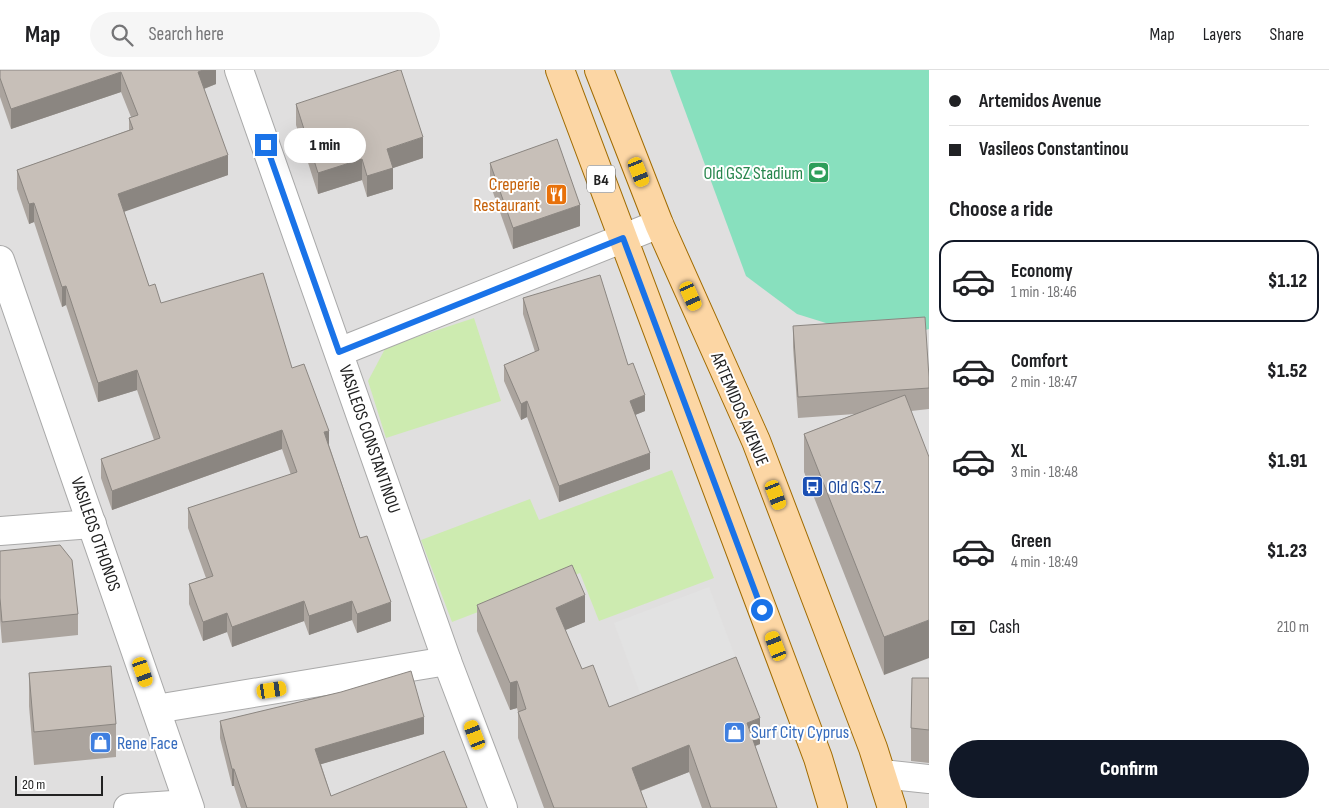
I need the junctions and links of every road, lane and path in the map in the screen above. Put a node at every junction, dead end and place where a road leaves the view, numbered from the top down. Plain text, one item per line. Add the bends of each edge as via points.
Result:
1 (239, 70) edge
2 (560, 70) edge
3 (599, 70) edge
4 (659, 224) junction
5 (623, 238) junction
6 (0, 260) edge
7 (339, 352) junction
8 (92, 524) junction
9 (0, 531) edge
10 (447, 661) junction
11 (156, 708) junction
12 (882, 774) junction
13 (929, 779) edge
14 (189, 806) edge
15 (128, 808) edge
16 (503, 808) edge
17 (834, 808) edge
18 (892, 808) edge

1 - 7 street, VASILEOS CONSTANTINOU
2 - 5 main road, B4
3 - 4 main road, ARTEMIDOS AVENUE / B4
4 - 5 street
4 - 12 main road, ARTEMIDOS AVENUE / B4 via 756,440
5 - 7 street
5 - 17 main road, B4
6 - 8 street, VASILEOS OTHONOS
7 - 10 street, VASILEOS CONSTANTINOU
8 - 9 street
8 - 11 street, VASILEOS OTHONOS
10 - 11 street
10 - 16 street, VASILEOS CONSTANTINOU
11 - 14 street, VASILEOS OTHONOS
12 - 13 street
12 - 18 main road, ARTEMIDOS AVENUE / B4
14 - 15 street

